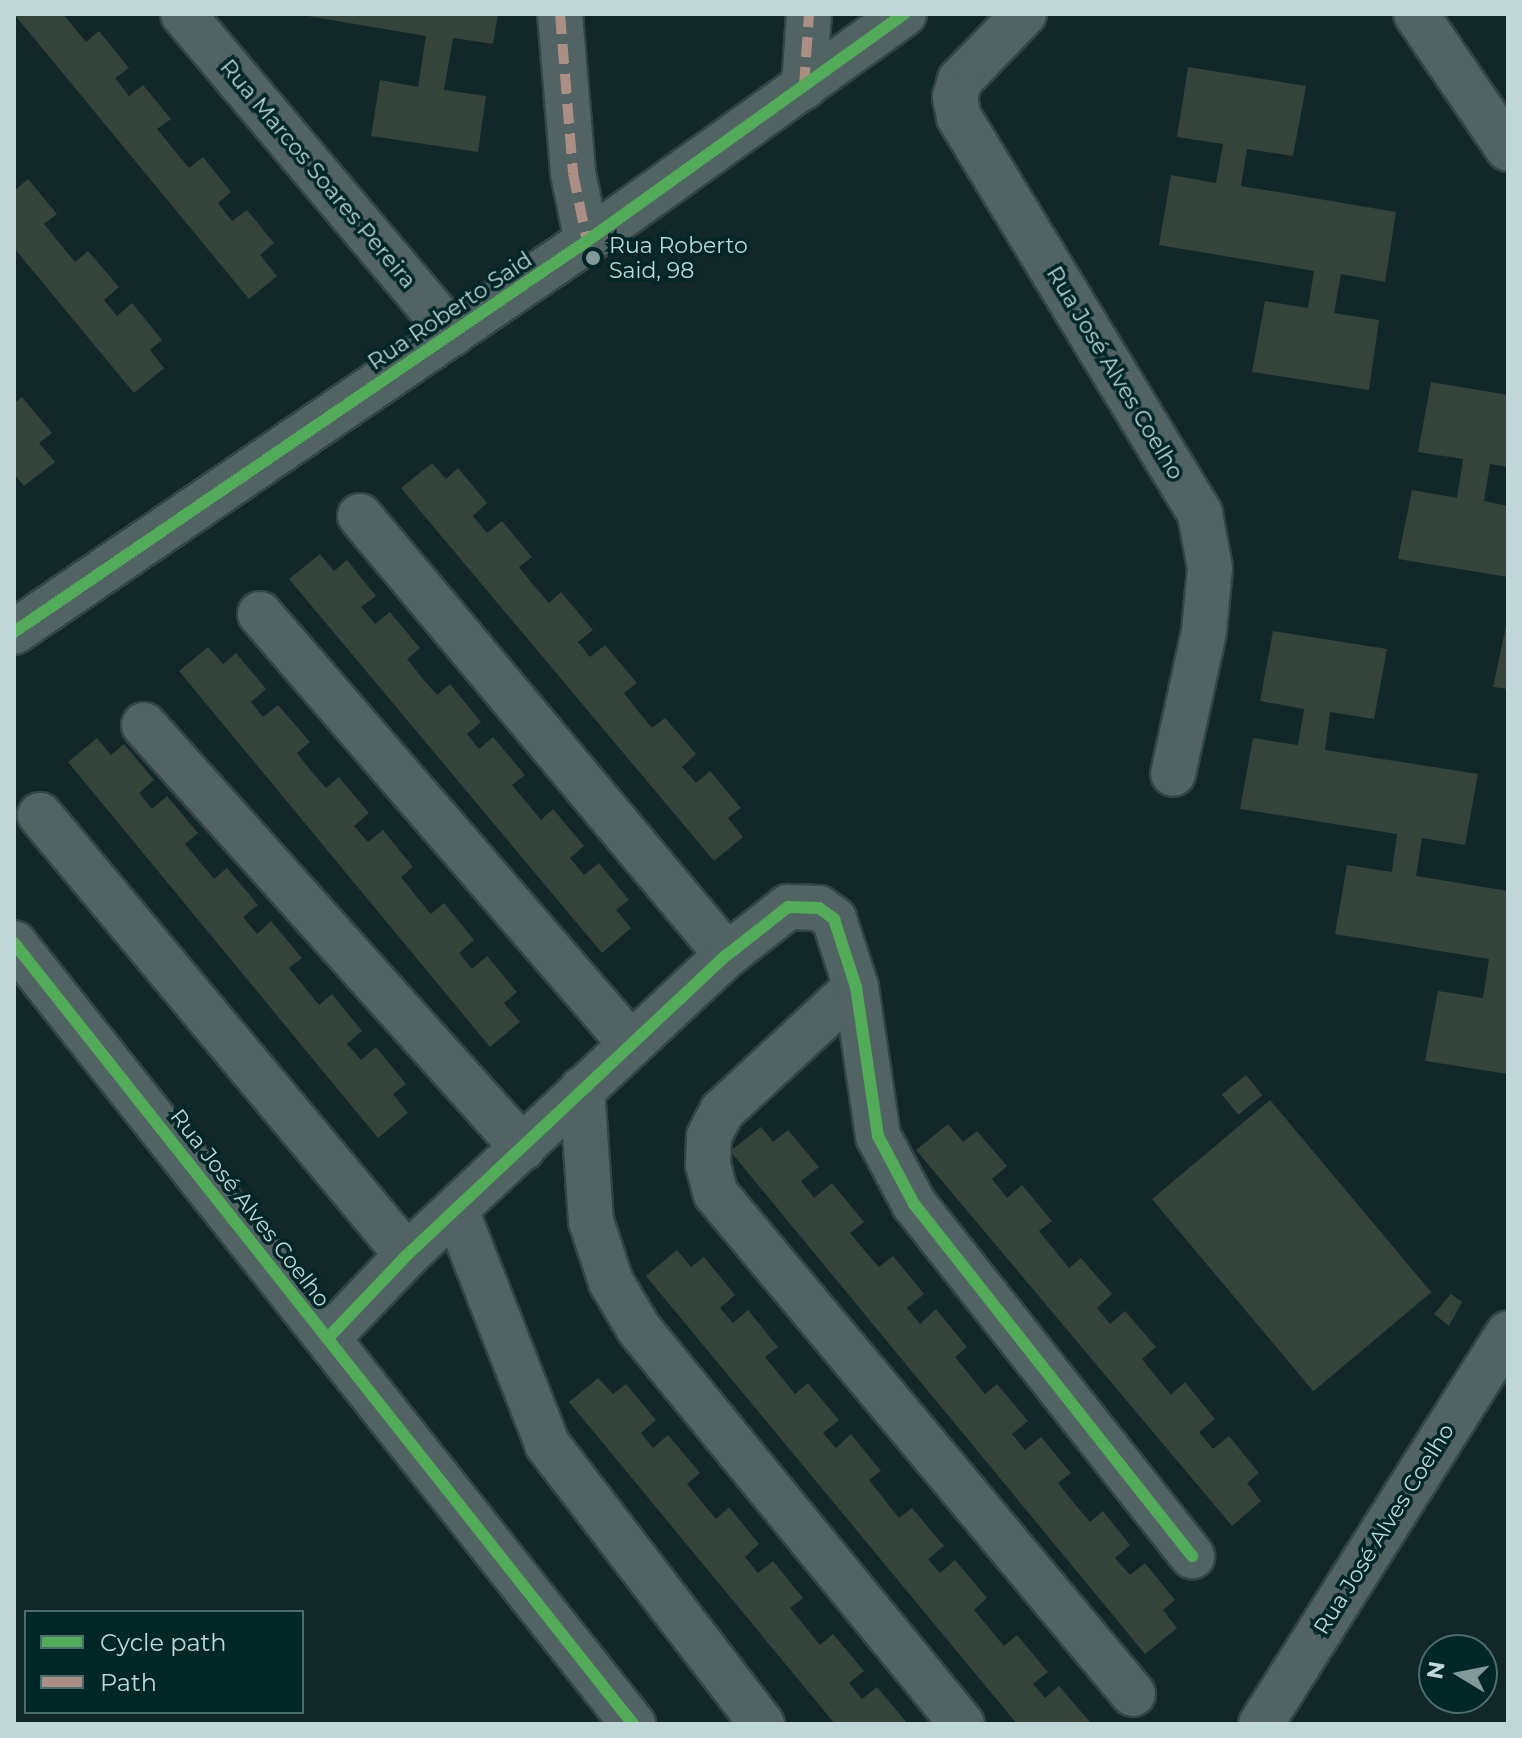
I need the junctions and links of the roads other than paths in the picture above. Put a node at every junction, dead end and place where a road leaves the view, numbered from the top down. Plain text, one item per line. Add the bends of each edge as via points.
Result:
1 (183, 14) edge
2 (560, 14) edge
3 (809, 14) edge
4 (904, 14) edge
5 (1024, 14) edge
6 (1416, 14) edge
7 (804, 87) junction
8 (1508, 149) edge
9 (587, 241) junction
10 (452, 334) junction
11 (360, 516) dead end
12 (260, 614) dead end
13 (14, 632) edge
14 (144, 725) dead end
15 (1173, 774) dead end
16 (40, 815) dead end
17 (14, 943) edge
18 (727, 955) junction
19 (856, 987) junction
20 (631, 1044) junction
21 (582, 1089) junction
22 (523, 1148) junction
23 (456, 1210) junction
24 (407, 1255) junction
25 (1508, 1333) edge
26 (328, 1338) junction
27 (1192, 1556) dead end
28 (1133, 1694) dead end
29 (633, 1724) edge
30 (762, 1724) edge
31 (962, 1724) edge
32 (1261, 1724) edge

1 - 10 street, Rua Marcos Soares Pereira
2 - 9 street via 573,173
3 - 7 street
4 - 7 street, Rua Roberto Said
5 - 15 street, Rua José Alves Coelho via 960,80 955,97 959,117 1200,514 1210,568 1204,632
6 - 8 street
7 - 9 street, Rua Roberto Said
9 - 10 street, Rua Roberto Said
10 - 13 street, Rua Roberto Said
11 - 18 street
12 - 20 street
14 - 22 street
16 - 24 street
17 - 26 street, Rua José Alves Coelho
18 - 19 street via 788,907 819,908 834,919
18 - 20 street
19 - 27 street via 878,1136 914,1204
19 - 28 street via 722,1111 709,1137 708,1165 716,1194
20 - 21 street
21 - 22 street
21 - 31 street via 591,1221 611,1282 639,1329
22 - 23 street
23 - 24 street
23 - 30 street via 547,1444
24 - 26 street
25 - 32 street, Rua José Alves Coelho
26 - 29 street, Rua José Alves Coelho

